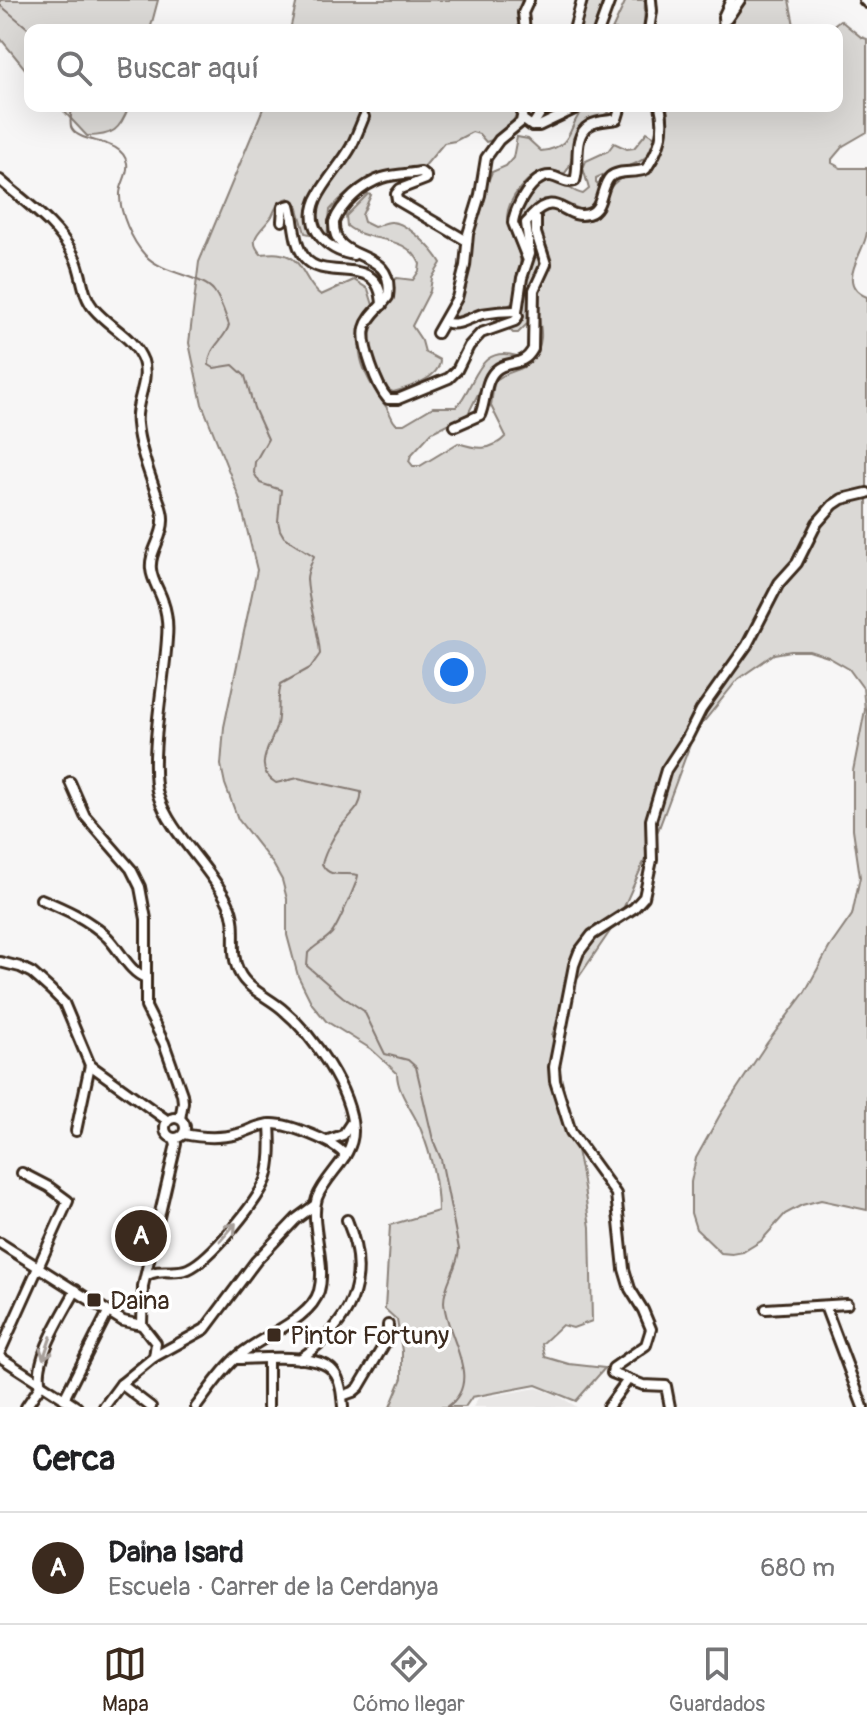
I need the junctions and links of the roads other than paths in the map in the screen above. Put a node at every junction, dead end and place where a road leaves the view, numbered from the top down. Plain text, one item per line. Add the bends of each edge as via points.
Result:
1 (529, 0) edge
2 (582, 0) edge
3 (610, 0) edge
4 (651, 0) edge
5 (731, 0) edge
6 (740, 0) edge
7 (524, 24) edge
8 (576, 24) edge
9 (601, 24) edge
10 (650, 24) edge
11 (724, 24) edge
12 (726, 24) edge
13 (523, 112) edge
14 (541, 112) edge
15 (569, 112) edge
16 (619, 112) edge
17 (661, 112) edge
18 (364, 117) dead end
19 (522, 119) junction
20 (532, 126) junction
21 (0, 180) edge
22 (531, 216) junction
23 (282, 221) dead end
24 (467, 241) junction
25 (357, 256) junction
26 (528, 263) junction
27 (382, 305) junction
28 (517, 312) junction
29 (444, 322) junction
30 (437, 333) dead end
31 (455, 426) dead end
32 (867, 493) edge
33 (70, 782) dead end
34 (41, 899) dead end
35 (0, 962) edge
36 (146, 978) junction
37 (90, 1065) junction
38 (180, 1119) junction
39 (168, 1121) junction
40 (352, 1121) junction
41 (270, 1124) junction
42 (76, 1131) dead end
43 (184, 1134) junction
44 (174, 1138) junction
45 (324, 1140) junction
46 (345, 1156) junction
47 (22, 1173) dead end
48 (315, 1205) junction
49 (347, 1220) dead end
50 (0, 1243) edge
51 (151, 1254) junction
52 (38, 1267) junction
53 (165, 1271) junction
54 (146, 1276) junction
55 (76, 1290) junction
56 (847, 1304) dead end
57 (825, 1306) junction
58 (766, 1309) dead end
59 (108, 1312) junction
60 (142, 1325) junction
61 (388, 1325) dead end
62 (156, 1343) junction
63 (252, 1344) junction
64 (172, 1348) junction
65 (0, 1354) edge
66 (154, 1357) junction
67 (234, 1359) junction
68 (270, 1359) junction
69 (300, 1359) junction
70 (627, 1381) junction
71 (121, 1384) junction
72 (41, 1385) junction
73 (342, 1396) junction
74 (64, 1399) junction
75 (149, 1406) edge
76 (26, 1407) edge
77 (77, 1407) edge
78 (104, 1407) edge
79 (196, 1407) edge
80 (268, 1407) edge
81 (343, 1407) edge
82 (608, 1407) edge
83 (670, 1407) edge
84 (863, 1407) edge

1 - 7 street
2 - 8 street
3 - 9 street
4 - 10 street
5 - 11 street
6 - 12 street
13 - 19 street
14 - 20 street
15 - 20 street
16 - 26 street via 617,119 595,122 583,133 575,181 540,178 516,210 514,226
17 - 22 street via 662,137 646,169 610,177 591,213 552,204
18 - 25 street via 314,209 323,242
19 - 20 street
19 - 24 street via 486,158
21 - 40 street via 64,239 94,310 130,340 143,361 137,424 164,520 150,572 164,604 168,633 158,795 228,901 236,925 239,973 308,1034 335,1078
22 - 26 street via 526,225
22 - 31 street via 536,218 546,264 534,290 533,349 521,362 494,372 480,415
23 - 27 street via 283,207 290,205 296,239 307,260 368,275
24 - 25 street via 397,200 398,190 426,179 419,172 378,179 337,214 337,237
24 - 29 street via 457,298
25 - 27 street via 381,267 389,292
26 - 28 street
27 - 28 street via 366,323 365,335 375,376 392,400 451,377 477,337 515,321
28 - 29 street
29 - 30 street
32 - 70 street via 833,505 779,583 747,645 666,770 651,820 652,860 644,897 592,935 574,965 555,1081 573,1136 616,1194 624,1269 650,1325 646,1345 612,1371
33 - 36 street via 85,816 140,887
34 - 36 street via 93,926 135,974
35 - 37 street via 32,973 64,1003
36 - 38 street via 146,1007 182,1094
37 - 39 street
37 - 42 street
38 - 39 street
38 - 43 street
39 - 44 street via 165,1130
40 - 45 street via 343,1135
40 - 46 street via 353,1139
41 - 43 street via 231,1136
41 - 45 street
53 -> 41 street via 197,1264 245,1211 266,1179
43 - 44 street
44 - 51 street
45 - 46 street
46 - 48 street via 326,1179
47 - 52 street via 68,1201
48 - 63 street via 321,1273 316,1299 298,1317
48 - 64 street via 256,1261 205,1329
49 - 69 street via 355,1243 353,1299 342,1322
50 - 52 street
51 - 53 street
51 - 54 street
52 - 55 street
52 - 65 street
53 - 54 street
54 - 60 street
55 - 59 street
55 -> 72 street via 49,1340
56 - 57 street
57 - 58 street
57 - 84 street
59 - 60 street via 128,1324
59 - 74 street
60 - 62 street
61 - 73 street via 388,1338 359,1387
62 - 64 street
62 - 66 street
63 - 67 street
63 - 68 street via 252,1353
64 - 66 street
65 - 72 street
66 - 71 street
67 - 68 street
67 - 79 street
68 - 69 street
68 - 80 street
69 - 73 street via 330,1367
70 - 82 street
70 - 83 street via 666,1386
71 - 75 street
71 - 78 street
72 - 74 street
72 - 76 street
73 - 81 street
74 - 77 street

